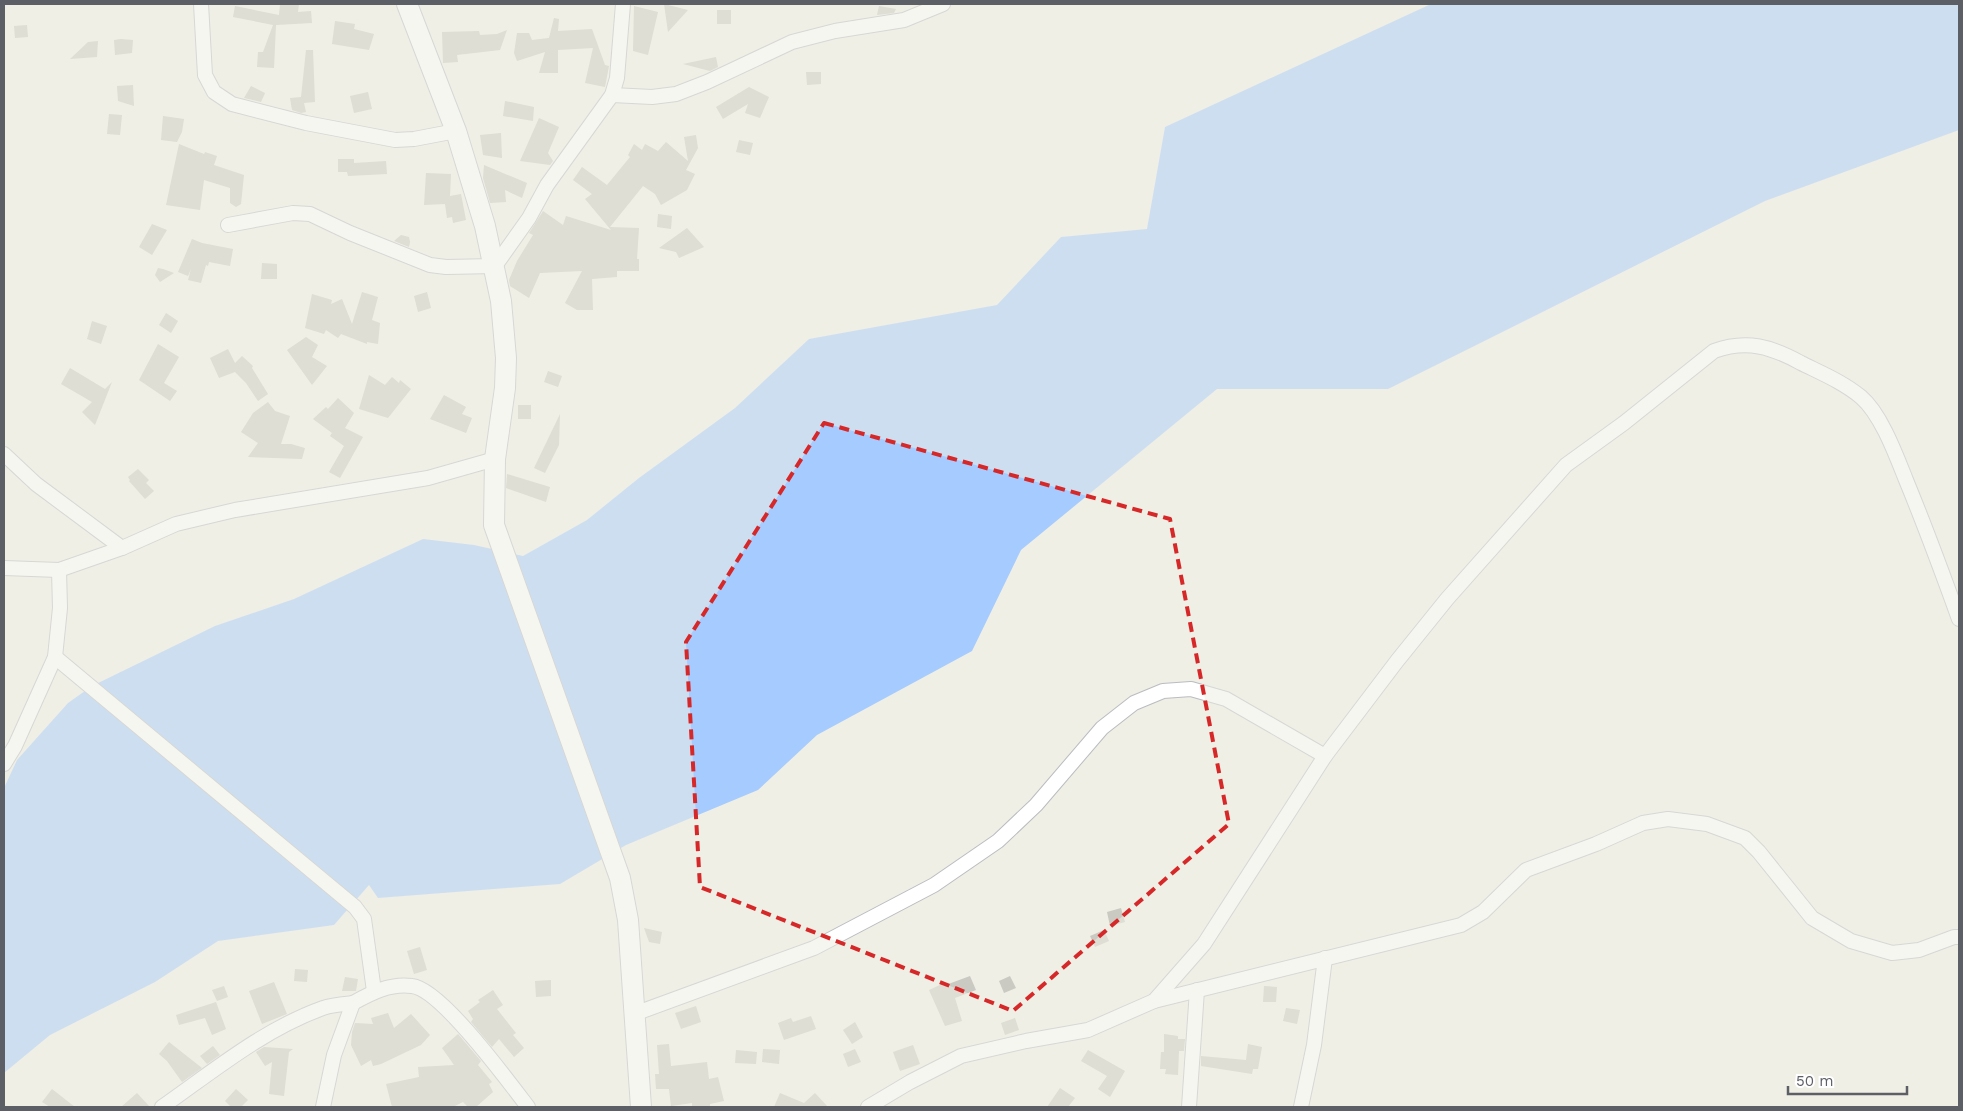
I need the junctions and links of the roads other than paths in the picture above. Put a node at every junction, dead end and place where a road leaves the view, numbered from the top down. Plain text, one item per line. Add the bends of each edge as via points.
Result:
1 (201, 4) edge
2 (407, 4) edge
3 (623, 4) edge
4 (942, 4) edge
5 (612, 95) junction
6 (456, 131) junction
7 (228, 225) dead end
8 (495, 266) junction
9 (4, 454) edge
10 (495, 459) junction
11 (122, 548) junction
12 (4, 568) edge
13 (59, 570) junction
14 (1959, 619) edge
15 (56, 657) junction
16 (1325, 756) junction
17 (4, 764) edge
18 (1959, 937) edge
19 (1325, 958) junction
20 (374, 990) junction
21 (1197, 990) junction
22 (1154, 1001) junction
23 (353, 1003) junction
24 (634, 1014) junction
25 (162, 1107) edge
26 (323, 1107) edge
27 (528, 1107) edge
28 (641, 1107) edge
29 (868, 1107) edge
30 (1190, 1107) edge
31 (1301, 1107) edge

1 - 6 street via 205,75 214,92 232,104 306,123 395,140
2 - 6 street
3 - 5 street via 617,78
4 - 5 street via 904,20 835,30 792,42 676,94 652,97
5 - 8 street via 547,185 529,218
6 - 8 street
7 - 8 street via 293,213 310,214 430,265
8 - 10 street via 506,358
9 - 11 street via 36,484
10 - 11 street via 428,478 235,510 176,524
10 - 24 street via 494,525 620,878 628,920
11 - 13 street
12 - 13 street
13 - 15 street
14 - 16 street via 1896,455 1881,423 1862,397 1784,354 1747,344 1729,345 1714,351 1566,465 1447,599
15 - 17 street
15 - 20 street via 355,907 364,919
16 - 22 street via 1204,944
16 - 24 street via 1226,698 1191,689 1163,691 1134,703 1102,728 1036,805 998,841 934,885 814,948
18 - 19 street via 1919,950 1892,953 1852,942 1812,918 1745,838 1707,824 1668,819 1642,822 1596,844 1526,870 1483,912 1460,925
19 - 21 street
19 - 31 street via 1314,1045
20 - 23 street
20 - 27 street via 412,986 431,994 458,1021
21 - 22 street
21 - 30 street
22 - 29 street via 1088,1030 961,1056
23 - 25 street via 324,1007 296,1020 245,1048
23 - 26 street via 334,1055
24 - 28 street

